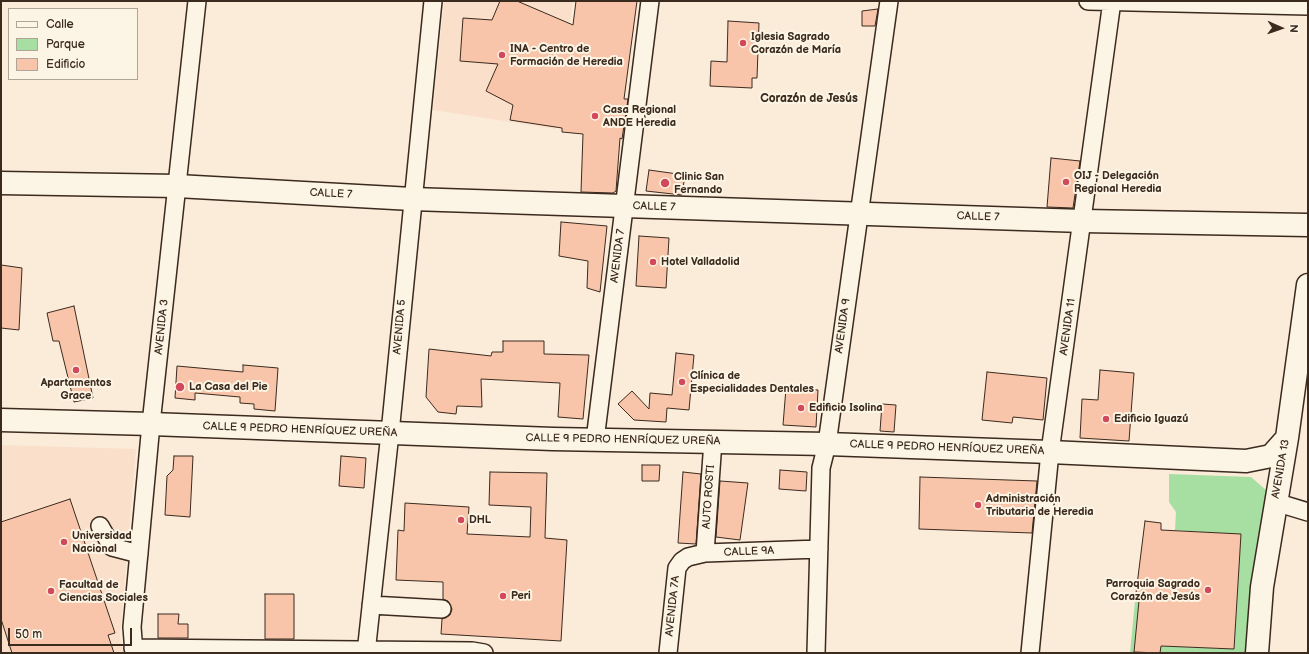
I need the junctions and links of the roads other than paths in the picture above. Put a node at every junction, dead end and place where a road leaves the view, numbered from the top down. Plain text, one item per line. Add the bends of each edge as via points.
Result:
1 (197, 1) edge
2 (433, 1) edge
3 (650, 1) edge
4 (889, 1) edge
5 (1088, 1) edge
6 (1112, 2) edge
7 (1308, 6) edge
8 (1, 183) edge
9 (177, 186) junction
10 (412, 199) junction
11 (624, 206) junction
12 (859, 213) junction
13 (1083, 221) junction
14 (1308, 225) edge
15 (1307, 295) edge
16 (1, 420) edge
17 (151, 424) junction
18 (390, 433) junction
19 (1286, 438) junction
20 (595, 440) junction
21 (713, 441) junction
22 (827, 444) junction
23 (1050, 452) junction
24 (1246, 461) junction
25 (1275, 502) junction
26 (1308, 512) edge
27 (100, 526) dead end
28 (819, 549) junction
29 (705, 553) junction
30 (139, 554) junction
31 (682, 561) joint
32 (371, 605) junction
33 (442, 609) dead end
34 (133, 651) edge
35 (366, 652) edge
36 (484, 653) edge
37 (668, 653) edge
38 (816, 653) edge
39 (1030, 653) edge
40 (1257, 653) edge

1 - 9 street, AVENIDA 3
2 - 10 street, AVENIDA 5
3 - 11 street, AVENIDA 7
4 - 12 street, AVENIDA 9
5 - 6 street
6 - 7 street
6 - 13 street, AVENIDA 11
8 - 9 main road, CALLE 7
9 - 10 main road, CALLE 7
9 - 17 street, AVENIDA 3
10 - 11 main road, CALLE 7
10 - 18 street, AVENIDA 5
11 - 12 main road, CALLE 7
11 - 20 street, AVENIDA 7
12 - 13 main road, CALLE 7
12 - 22 street, AVENIDA 9
13 - 14 main road, CALLE 7
13 - 23 street, AVENIDA 11
15 - 19 main road, AVENIDA 13
16 - 17 main road, CALLE 9 PEDRO HENRÍQUEZ UREÑA
17 - 18 main road, CALLE 9 PEDRO HENRÍQUEZ UREÑA
17 - 30 street, AVENIDA 3
18 - 20 main road, CALLE 9 PEDRO HENRÍQUEZ UREÑA
18 - 32 street, AVENIDA 5
19 - 24 main road, CALLE 9 PEDRO HENRÍQUEZ UREÑA via 1271,456
19 - 25 main road, AVENIDA 13
20 - 21 main road, CALLE 9 PEDRO HENRÍQUEZ UREÑA
21 - 22 main road, CALLE 9 PEDRO HENRÍQUEZ UREÑA
21 - 29 street, AUTO ROSTI
22 - 23 main road, CALLE 9 PEDRO HENRÍQUEZ UREÑA
22 - 28 street, AVENIDA 9 via 821,468
23 - 24 main road, CALLE 9 PEDRO HENRÍQUEZ UREÑA
23 - 39 street, AVENIDA 11
24 - 25 main road via 1263,472 1272,482
25 - 26 street
25 - 40 main road, AVENIDA 13 via 1262,587
27 - 30 street via 112,547
28 - 29 street, CALLE 9A
28 - 38 street, AVENIDA 9
29 - 31 street, CALLE 9A
30 - 34 street, AVENIDA 3 via 132,627
31 - 37 street, AVENIDA 7A via 677,568
32 - 33 street
32 - 35 street, AVENIDA 5
34 - 35 street
35 - 36 street

